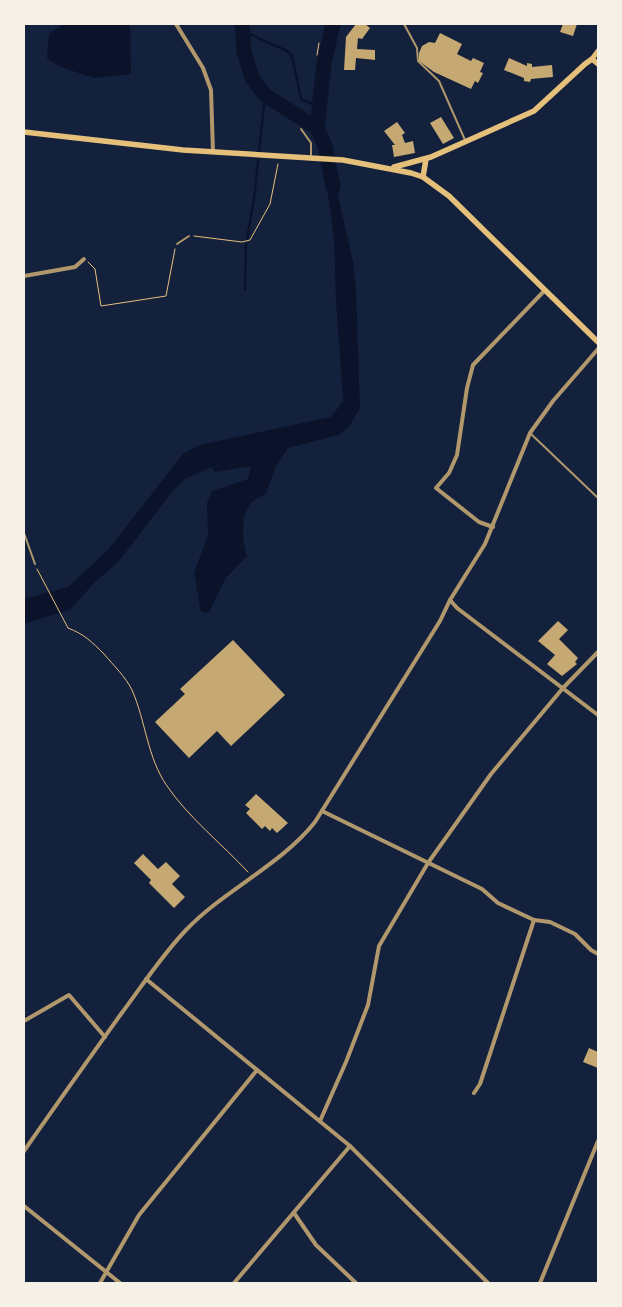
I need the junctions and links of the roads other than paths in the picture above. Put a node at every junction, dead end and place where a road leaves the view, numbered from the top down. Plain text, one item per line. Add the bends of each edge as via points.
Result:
1 (176, 24) edge
2 (404, 24) edge
3 (598, 51) edge
4 (592, 59) junction
5 (598, 64) edge
6 (301, 129) dead end
7 (24, 132) edge
8 (466, 142) junction
9 (213, 152) junction
10 (314, 158) junction
11 (426, 159) junction
12 (392, 167) junction
13 (423, 177) junction
14 (189, 236) road end
15 (177, 244) road end
16 (84, 259) road end
17 (24, 276) edge
18 (545, 290) junction
19 (598, 342) edge
20 (598, 348) edge
21 (530, 433) junction
22 (598, 498) edge
23 (493, 527) junction
24 (24, 533) edge
25 (35, 564) dead end
26 (450, 600) junction
27 (598, 652) edge
28 (563, 688) junction
29 (598, 715) edge
30 (322, 811) junction
31 (428, 864) junction
32 (534, 920) junction
33 (598, 954) edge
34 (146, 979) junction
35 (24, 1021) edge
36 (105, 1036) junction
37 (257, 1070) junction
38 (474, 1092) dead end
39 (320, 1121) junction
40 (598, 1141) edge
41 (350, 1146) junction
42 (24, 1151) edge
43 (24, 1206) edge
44 (294, 1213) junction
45 (107, 1272) junction
46 (100, 1283) edge
47 (120, 1283) edge
48 (234, 1283) edge
49 (356, 1283) edge
50 (488, 1283) edge
51 (540, 1283) edge

1 - 9 street via 203,68 212,90
2 - 8 lane via 417,48 418,61 439,81
3 - 4 main road
4 - 5 main road
4 - 8 main road via 541,107
6 - 10 lane via 311,143
7 - 9 main road
8 - 11 main road
9 - 10 main road
10 - 12 main road
11 - 12 main road
11 - 13 main road
12 - 13 main road
13 - 18 main road via 449,196
14 - 15 lane
16 - 17 street via 76,268
18 - 19 main road
18 - 23 street via 473,365 457,456 449,474 436,488 479,522
20 - 21 street
21 - 22 lane
21 - 23 street
23 - 26 street
24 - 25 lane
26 - 28 street
26 - 30 street
27 - 28 street
28 - 29 street
28 - 31 street via 491,774
30 - 31 street
30 - 34 street via 306,833 186,930
31 - 32 street via 482,889 498,903
31 - 39 street via 379,946 368,1005
32 - 33 street via 550,922 575,934
32 - 38 street via 480,1084
34 - 36 street
34 - 37 street
35 - 36 street via 69,995
36 - 42 street
37 - 39 street
37 - 45 street via 139,1215
39 - 41 street
40 - 51 street
41 - 44 street
41 - 50 street
43 - 45 street
44 - 48 street
44 - 49 street via 329,1260
45 - 46 street
45 - 47 street

